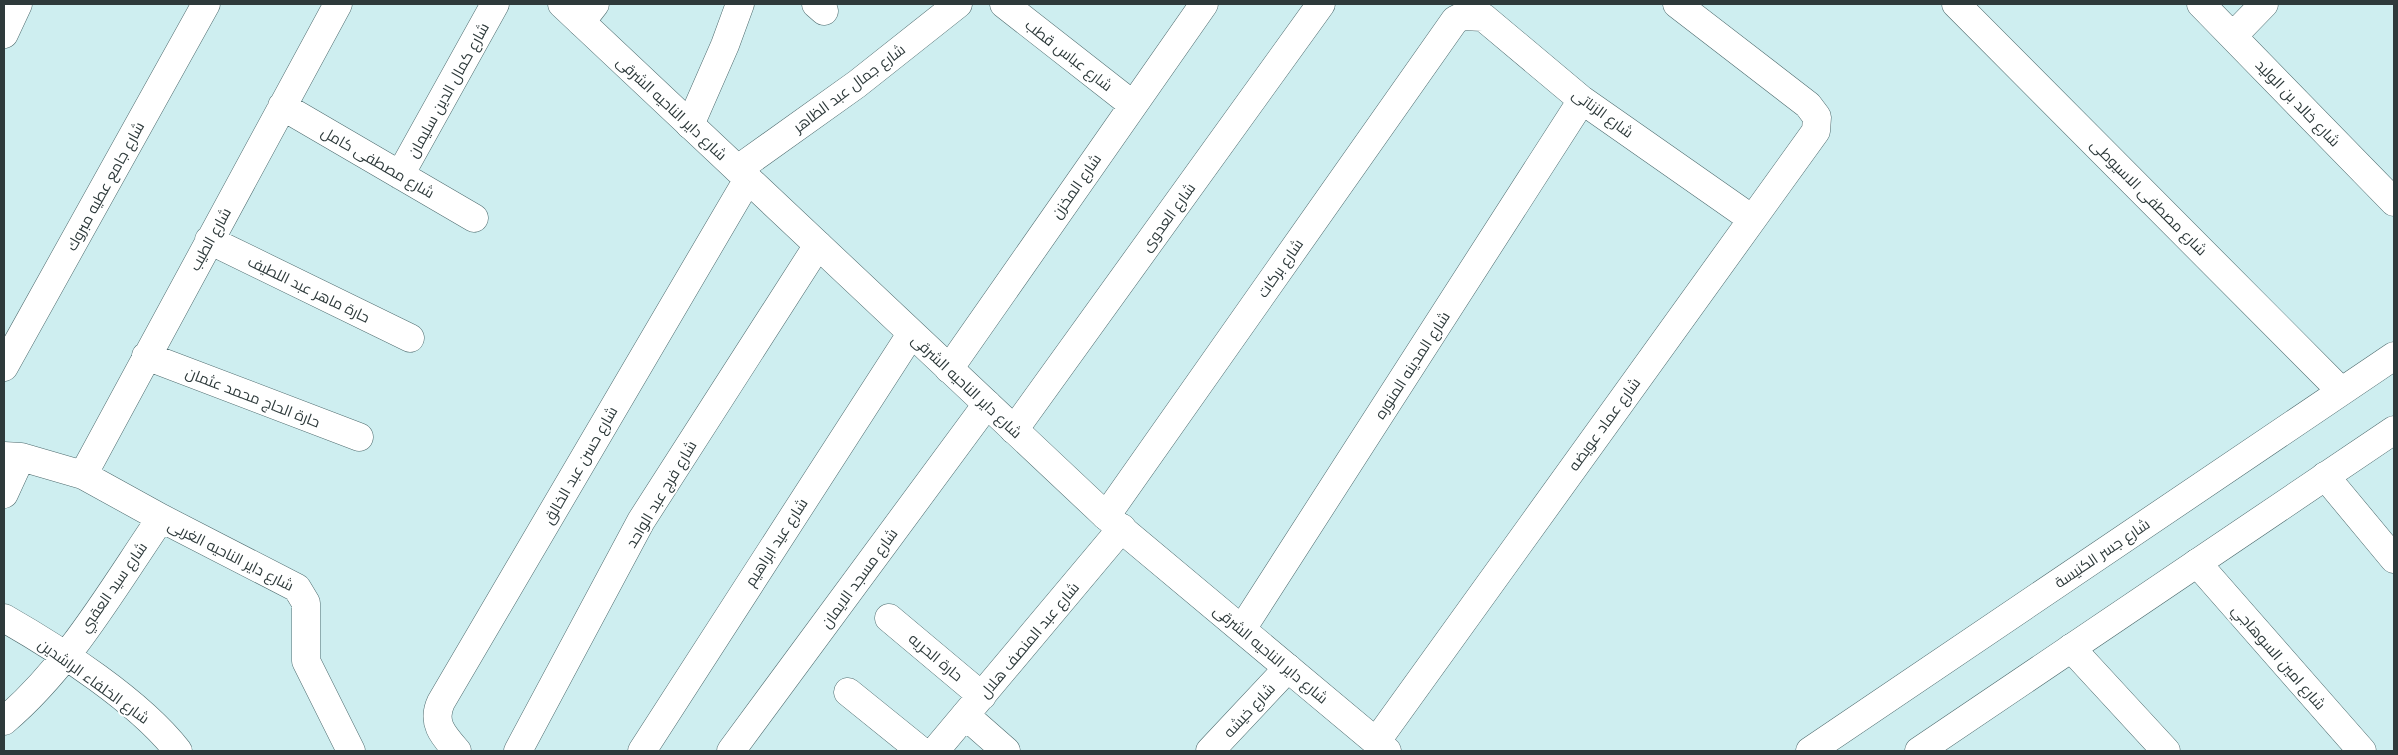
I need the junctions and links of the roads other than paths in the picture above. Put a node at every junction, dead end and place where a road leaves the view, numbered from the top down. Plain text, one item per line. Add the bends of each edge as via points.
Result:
1 (18, 4) edge
2 (206, 4) edge
3 (338, 4) edge
4 (495, 4) edge
5 (740, 4) edge
6 (958, 4) edge
7 (1004, 4) edge
8 (1204, 4) edge
9 (1321, 4) edge
10 (1677, 4) edge
11 (1956, 4) edge
12 (2201, 4) edge
13 (2264, 4) edge
14 (580, 10) edge
15 (1455, 20) joint
16 (4, 34) edge
17 (2233, 36) junction
18 (1582, 100) junction
19 (1133, 105) junction
20 (282, 106) junction
21 (690, 125) junction
22 (743, 174) junction
23 (400, 175) junction
24 (2394, 202) edge
25 (474, 218) dead end
26 (1752, 219) junction
27 (209, 240) junction
28 (818, 245) junction
29 (911, 334) junction
30 (410, 338) dead end
31 (146, 356) junction
32 (2394, 356) edge
33 (4, 367) edge
34 (949, 369) junction
35 (2341, 392) junction
36 (986, 404) junction
37 (1014, 430) junction
38 (2394, 430) edge
39 (359, 437) dead end
40 (12, 456) edge
41 (83, 475) junction
42 (2325, 476) junction
43 (4, 494) edge
44 (161, 518) junction
45 (1114, 522) junction
46 (2394, 559) edge
47 (2197, 563) junction
48 (4, 618) edge
49 (890, 618) dead end
50 (1242, 629) junction
51 (2071, 648) junction
52 (65, 656) junction
53 (1288, 668) junction
54 (848, 692) dead end
55 (973, 706) junction
56 (4, 721) edge
57 (1381, 747) edge
58 (1931, 748) edge
59 (178, 751) edge
60 (351, 751) edge
61 (457, 751) edge
62 (518, 751) edge
63 (642, 751) edge
64 (731, 751) edge
65 (921, 751) edge
66 (935, 751) edge
67 (1006, 751) edge
68 (1210, 751) edge
69 (1810, 751) edge
70 (2166, 751) edge
71 (2362, 751) edge

1 - 16 street
2 - 33 street, شارع جامع عطيه مبروك
3 - 20 street, شارع الطيب
4 - 23 street, شارع كمال الدين سليمان
5 - 21 street
6 - 22 street, شارع جمال عبد الظاهر
7 - 19 street, شارع عباس قطب
8 - 19 street, شارع المخزن
9 - 37 street, شارع العدوى
10 - 26 street, شارع عماد عويضه via 1808,105 1817,117 1816,131
11 - 35 street, شارع مصطفى الاسيوطى
12 - 17 street, شارع خالد بن الوليد
13 - 17 street
14 - 21 street, شارع داير الناحيه الشرقى
15 - 18 street, شارع الزناتى via 1463,16 1483,17
15 - 45 street, شارع بركات
17 - 24 street, شارع خالد بن الوليد
18 - 26 street, شارع الزناتى
18 - 50 street, شارع المدينه المنوره
19 - 34 street, شارع المخزن
20 - 23 street, شارع مصطفى كامل
20 - 27 street, شارع الطيب
21 - 22 street, شارع داير الناحيه الشرقى
22 - 28 street, شارع داير الناحيه الشرقى
22 - 61 street, شارع حسن عبد الخالق via 437,710 438,728
23 - 25 street, شارع مصطفى كامل
26 - 57 street, شارع عماد عويضه
27 - 30 street, حارة ماهر عبد اللطيف
27 - 31 street, شارع الطيب
28 - 29 street, شارع داير الناحيه الشرقى
28 - 62 street, شارع فرج عبد الواحد via 641,521
29 - 34 street, شارع داير الناحيه الشرقى
29 - 63 street, شارع عيد ابراهيم
31 - 39 street, حارة الحاج محمد عثمان
31 - 41 street, شارع الطيب
32 - 35 street, شارع جسر الكنيسة
34 - 36 street, شارع داير الناحيه الشرقى
35 - 69 street, شارع جسر الكنيسة
36 - 37 street, شارع داير الناحيه الشرقى
36 - 64 street, شارع مسجد الايمان
37 - 45 street, شارع داير الناحيه الشرقى
38 - 42 street
40 - 41 street, شارع داير الناحيه الغربى
40 - 43 street
41 - 44 street, شارع داير الناحيه الغربى
42 - 46 street
42 - 47 street
44 - 52 street, شارع سيد العقبي
44 - 60 street, شارع داير الناحيه الغربى via 297,588 306,602 306,661
45 - 50 street, شارع داير الناحيه الشرقى
45 - 55 street, شارع عبد المنصف هلال
47 - 51 street
47 - 71 street, شارع امين السوهاجي
48 - 52 street, شارع الخلفاء الراشدين
49 - 55 street, حارة الحريه
50 - 53 street, شارع داير الناحيه الشرقى
51 - 58 street
51 - 70 street
52 - 56 street, شارع سيد العقبي
52 - 59 street, شارع الخلفاء الراشدين via 134,706
53 - 57 street, شارع داير الناحيه الشرقى
53 - 68 street, شارع خيشه
54 - 65 street
55 - 66 street, شارع عبد المنصف هلال
55 - 67 street, حارة الحريه

